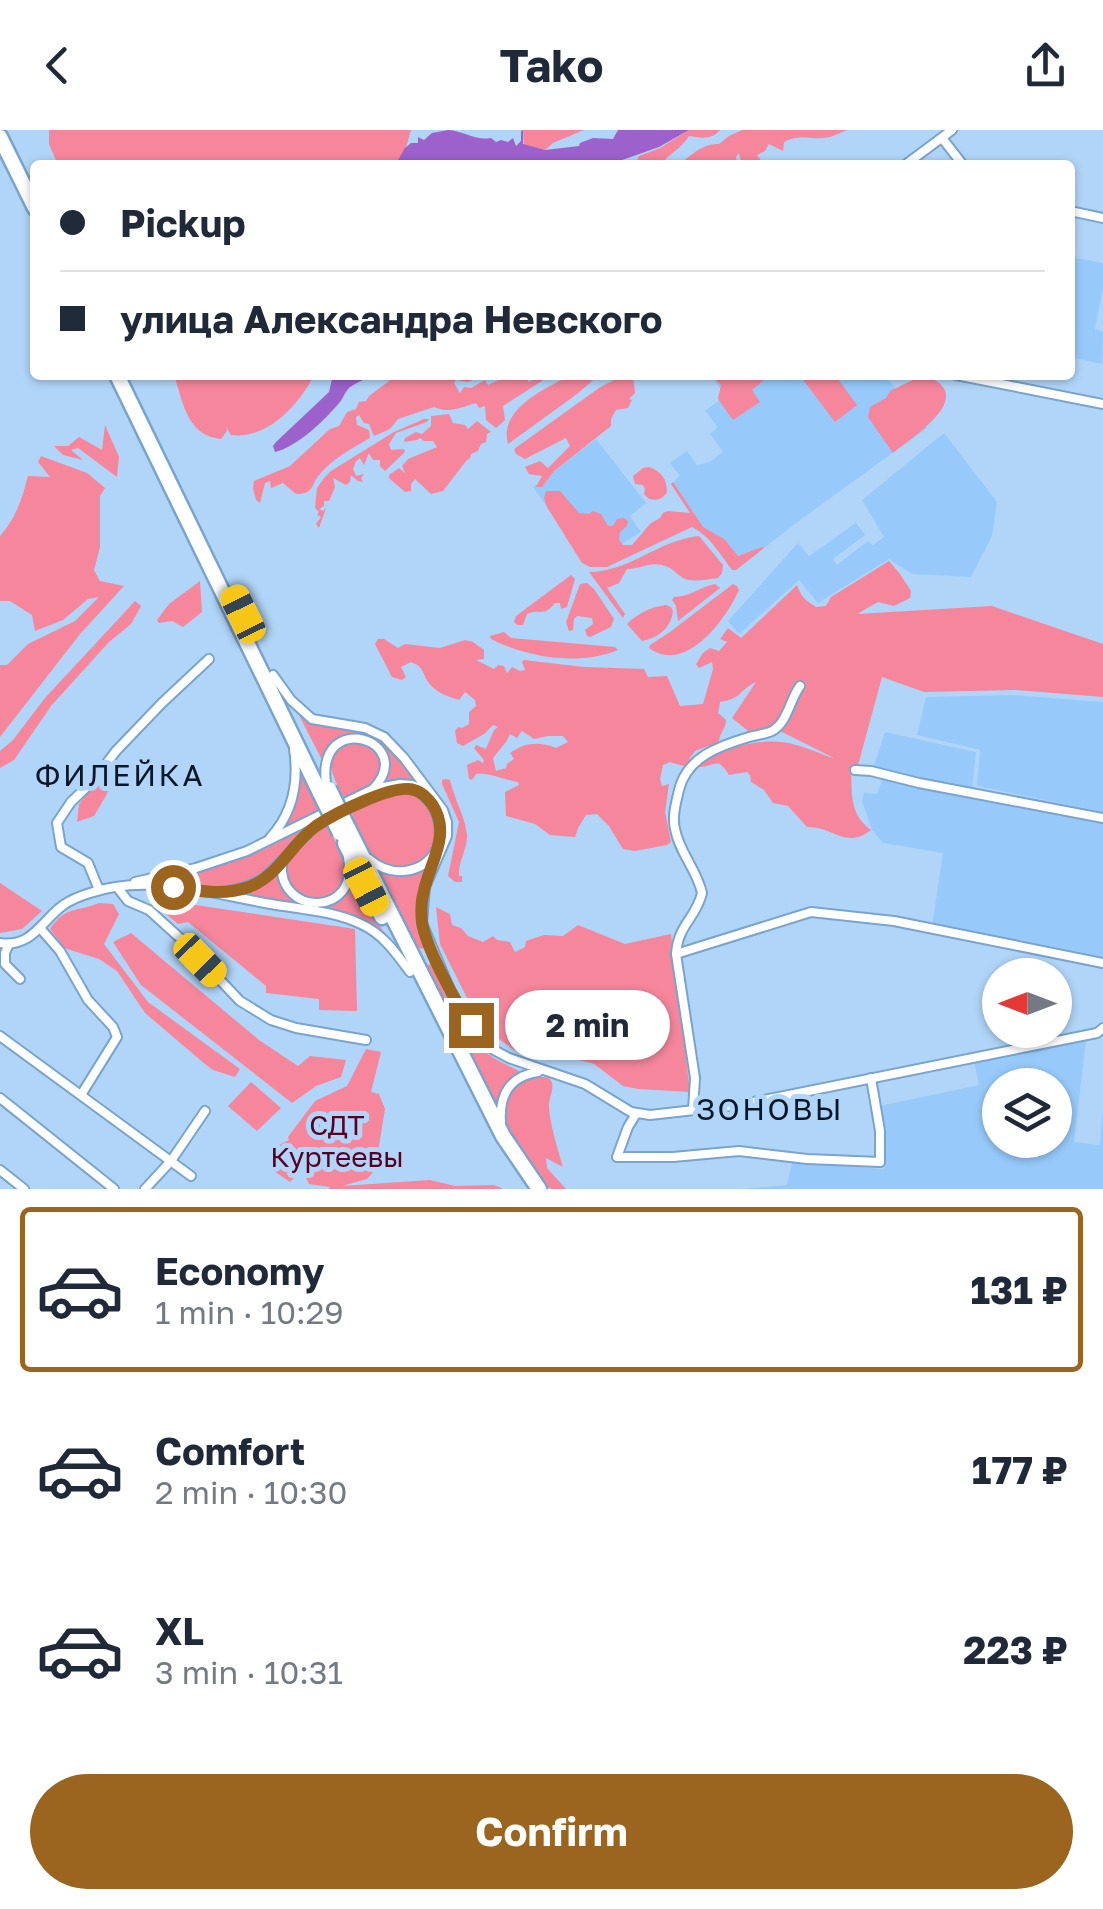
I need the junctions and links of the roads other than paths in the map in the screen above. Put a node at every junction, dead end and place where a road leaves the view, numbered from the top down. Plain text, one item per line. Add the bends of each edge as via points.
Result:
1 (6, 130) edge
2 (952, 130) edge
3 (0, 137) edge
4 (942, 138) junction
5 (912, 160) edge
6 (959, 160) edge
7 (30, 180) edge
8 (30, 198) edge
9 (1075, 212) edge
10 (1103, 218) edge
11 (119, 380) edge
12 (128, 380) edge
13 (981, 380) edge
14 (1103, 404) edge
15 (209, 659) dead end
16 (273, 675) junction
17 (800, 686) dead end
18 (281, 712) junction
19 (855, 770) dead end
20 (325, 788) junction
21 (373, 789) junction
22 (434, 797) junction
23 (1103, 818) edge
24 (347, 836) junction
25 (440, 839) junction
26 (260, 846) junction
27 (282, 863) junction
28 (196, 868) junction
29 (432, 870) junction
30 (116, 887) junction
31 (99, 890) junction
32 (202, 892) junction
33 (214, 894) junction
34 (40, 928) junction
35 (4, 944) edge
36 (676, 954) junction
37 (1103, 963) edge
38 (410, 972) junction
39 (20, 979) dead end
40 (1100, 1030) edge
41 (0, 1036) edge
42 (366, 1040) dead end
43 (544, 1071) junction
44 (871, 1078) junction
45 (81, 1095) junction
46 (0, 1098) edge
47 (694, 1110) junction
48 (206, 1111) dead end
49 (636, 1114) junction
50 (503, 1136) junction
51 (170, 1161) junction
52 (0, 1170) edge
53 (191, 1176) dead end
54 (24, 1189) edge
55 (114, 1189) edge
56 (145, 1189) edge
57 (536, 1189) edge

1 - 7 highway
2 - 4 street
3 - 8 highway
4 - 5 street
4 - 6 street
9 - 10 street
11 - 18 highway
12 - 16 highway
13 - 14 street
15 - 31 street via 116,751 57,824 61,847 88,863
16 - 20 highway
16 - 22 street via 312,718 384,737
17 - 36 street via 774,730 708,753 682,778 674,826 702,893 682,926
18 - 20 highway
18 - 26 street via 294,748 294,792 279,828
19 - 23 street
20 - 21 street via 331,750 356,738 375,744 384,756 384,774
20 - 24 highway, bridge
21 - 22 street via 412,785
21 - 26 street
22 - 29 street via 447,836
24 - 25 street via 375,864 400,872 430,860
24 - 27 street via 348,882 326,902 290,892
24 - 38 highway
24 - 50 highway
25 - 27 street via 426,796 398,788 317,826
25 - 29 street
26 - 28 street
27 - 33 street via 249,887
28 - 30 street
28 - 32 street via 192,880
29 - 43 street via 422,922 462,1012 494,1050
30 - 31 street
30 - 32 street
30 - 42 street via 149,910 240,1002 296,1028
31 - 34 street via 64,904
32 - 33 street
33 - 38 street via 359,923 383,939
34 - 35 street via 20,943
34 - 45 street via 117,1037
35 - 39 street via 5,964
36 - 37 street via 811,912 894,921
36 - 47 street
38 - 57 highway via 494,1134
40 - 44 street
41 - 45 street
43 - 49 street via 584,1084
43 - 50 street via 524,1074 508,1087 500,1106
44 - 47 street
44 - 49 street via 880,1162 739,1151 617,1157
45 - 51 street
46 - 55 street
47 - 49 street
48 - 51 street
50 - 57 highway
51 - 53 street
51 - 56 street
52 - 54 street

